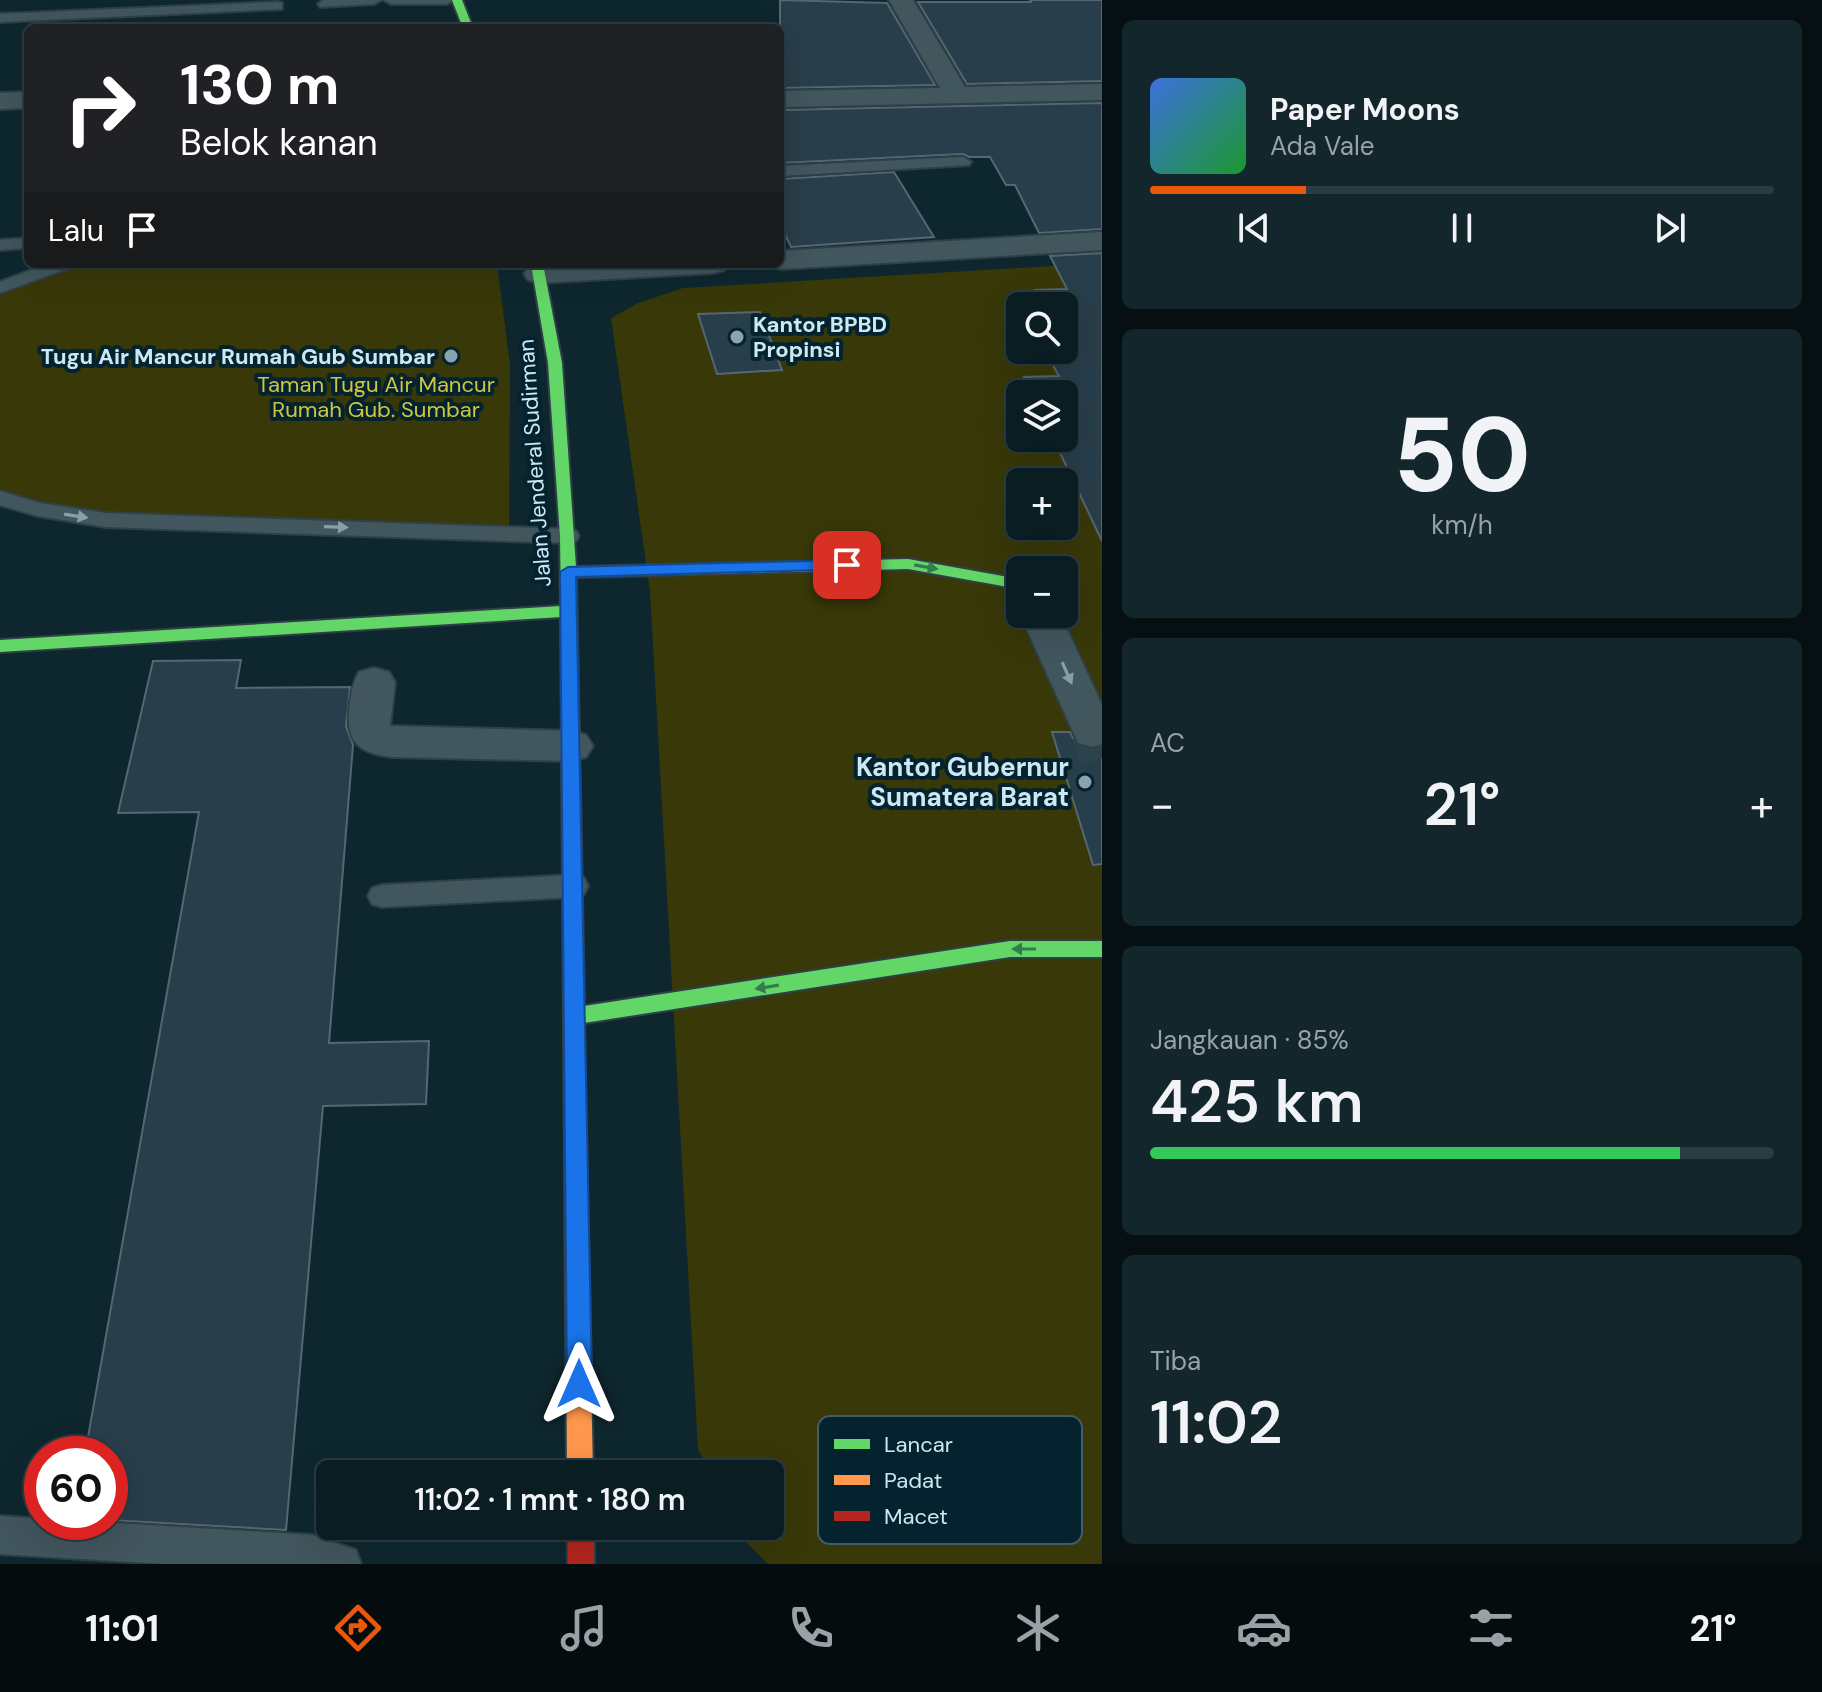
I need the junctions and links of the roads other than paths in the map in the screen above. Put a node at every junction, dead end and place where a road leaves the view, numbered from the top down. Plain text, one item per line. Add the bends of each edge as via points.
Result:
1 (374, 0) edge
2 (447, 0) edge
3 (457, 0) edge
4 (901, 0) edge
5 (392, 1) edge
6 (325, 4) dead end
7 (277, 6) dead end
8 (0, 18) edge
9 (394, 19) dead end
10 (466, 24) edge
11 (1102, 92) edge
12 (956, 93) junction
13 (784, 99) edge
14 (24, 100) edge
15 (0, 101) edge
16 (963, 162) dead end
17 (784, 171) edge
18 (1102, 241) edge
19 (24, 243) edge
20 (0, 245) edge
21 (784, 260) edge
22 (52, 268) edge
23 (573, 268) edge
24 (538, 269) edge
25 (0, 288) edge
26 (0, 498) edge
27 (568, 536) junction
28 (568, 572) junction
29 (1006, 582) edge
30 (568, 611) junction
31 (1046, 628) edge
32 (0, 646) edge
33 (374, 682) dead end
34 (1093, 732) tunnel mouth
35 (571, 746) junction
36 (574, 886) junction
37 (382, 896) dead end
38 (1102, 949) edge
39 (576, 1016) junction
40 (580, 1460) edge
41 (0, 1535) edge
42 (581, 1540) edge
43 (342, 1564) edge
44 (581, 1564) edge

1 - 6 lane
2 - 5 lane
3 - 10 main road
4 - 12 street
5 - 9 lane
7 - 8 lane
11 - 12 street
12 - 13 street
14 - 15 street
16 - 17 lane
18 - 21 street
19 - 20 lane
22 - 25 lane
23 - 24 street
24 - 27 main road, Jalan Jenderal Sudirman via 555,363
26 -> 27 lane via 106,520
27 - 28 main road, Jalan Jenderal Sudirman
28 -> 29 main road via 908,564
28 - 30 main road, Jalan Jenderal Sudirman
30 - 32 main road
30 - 35 main road, Jalan Jenderal Sudirman
31 -> 34 street
33 - 35 street via 368,725 377,739
35 - 36 main road, Jalan Jenderal Sudirman
36 - 37 lane
36 - 39 main road, Jalan Jenderal Sudirman
38 -> 39 main road via 1010,949
39 - 40 main road, Jalan Jenderal Sudirman
41 - 43 lane via 312,1554
42 - 44 main road

